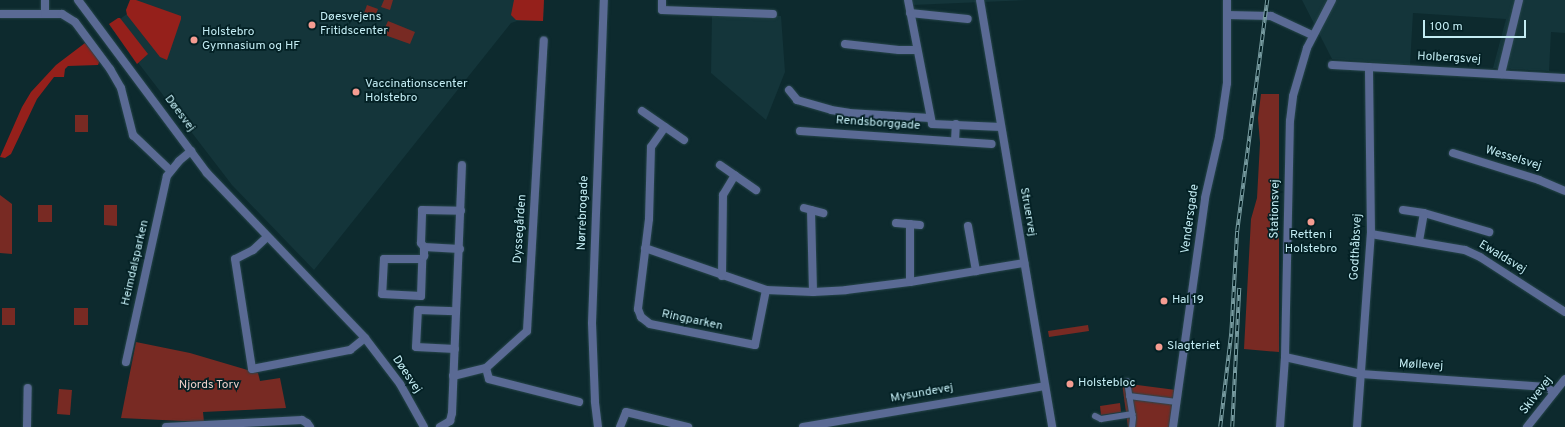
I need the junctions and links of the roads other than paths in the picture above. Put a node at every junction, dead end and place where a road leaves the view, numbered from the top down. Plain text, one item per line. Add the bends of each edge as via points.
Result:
1 (45, 0) edge
2 (78, 0) edge
3 (604, 0) edge
4 (662, 0) edge
5 (908, 0) edge
6 (980, 0) edge
7 (1227, 0) edge
8 (1332, 0) edge
9 (1519, 0) edge
10 (910, 13) junction
11 (0, 14) edge
12 (45, 14) junction
13 (773, 14) dead end
14 (1227, 15) junction
15 (968, 19) dead end
16 (1312, 35) junction
17 (544, 40) dead end
18 (845, 44) dead end
19 (917, 50) junction
20 (1332, 65) dead end
21 (1369, 67) junction
22 (1501, 74) junction
23 (1565, 78) edge
24 (789, 90) dead end
25 (642, 111) dead end
26 (930, 118) junction
27 (956, 124) junction
28 (665, 127) junction
29 (1001, 128) junction
30 (800, 131) dead end
31 (684, 140) dead end
32 (955, 141) junction
33 (992, 144) dead end
34 (191, 151) junction
35 (1453, 153) dead end
36 (462, 165) dead end
37 (720, 165) dead end
38 (170, 171) junction
39 (735, 175) junction
40 (756, 190) dead end
41 (1565, 191) edge
42 (1403, 210) dead end
43 (461, 211) junction
44 (823, 213) dead end
45 (1424, 213) junction
46 (896, 223) dead end
47 (910, 224) junction
48 (920, 225) dead end
49 (968, 226) dead end
50 (1489, 232) dead end
51 (1371, 234) junction
52 (267, 236) junction
53 (1419, 241) junction
54 (424, 247) junction
55 (645, 248) junction
56 (460, 249) junction
57 (422, 259) junction
58 (1024, 263) junction
59 (976, 271) junction
60 (722, 276) junction
61 (910, 282) junction
62 (766, 290) junction
63 (813, 292) junction
64 (421, 296) junction
65 (418, 310) junction
66 (456, 311) junction
67 (1565, 312) edge
68 (365, 338) junction
69 (455, 349) junction
70 (1285, 357) junction
71 (126, 362) dead end
72 (486, 368) junction
73 (1361, 374) junction
74 (453, 376) junction
75 (1565, 379) edge
76 (1127, 381) dead end
77 (1045, 386) junction
78 (28, 388) dead end
79 (1554, 392) junction
80 (1129, 396) junction
81 (579, 402) dead end
82 (1177, 402) junction
83 (1133, 414) junction
84 (1095, 416) dead end
85 (1531, 426) edge
86 (27, 427) edge
87 (166, 427) edge
88 (310, 427) edge
89 (424, 427) edge
90 (440, 427) edge
91 (598, 427) edge
92 (620, 427) edge
93 (688, 427) edge
94 (803, 427) edge
95 (1052, 427) edge
96 (1132, 427) edge
97 (1173, 427) edge
98 (1280, 427) edge
99 (1356, 427) edge

1 - 12 street
2 - 34 street, Døesvej
3 - 91 street, Nørrebrogade via 592,323
4 - 13 street via 662,10
5 - 10 street, Rendsborggade
6 - 29 street, Struervej
7 - 14 street, Vendersgade
8 - 16 street, Stationsvej
9 - 22 street
10 - 15 street
10 - 19 street, Rendsborggade
11 - 12 street
12 - 38 street via 62,14 75,22 121,88 133,135
14 - 16 street via 1271,16
14 - 82 street, Vendersgade via 1227,83 1219,137 1205,198
16 - 70 street, Stationsvej via 1293,96 1290,121
17 - 72 street, Dyssegården via 527,331
18 - 19 street
19 - 26 street, Rendsborggade
20 - 21 street, Holbergsvej
21 - 22 street, Holbergsvej
21 - 51 street, Godthåbsvej
22 - 23 street, Holbergsvej
24 - 26 street, Rendsborggade via 797,100 831,110
25 - 28 street
26 - 27 street, Rendsborggade via 932,124
27 - 29 street, Rendsborggade
27 - 32 street
28 - 31 street
28 - 55 street, Ringparken via 652,147
29 - 58 street, Struervej
30 - 32 street, Rendsborggade
32 - 33 street, Rendsborggade
34 - 38 street
34 - 52 street, Døesvej via 224,192
35 - 41 street, Wesselsvej via 1539,180
36 - 43 street
37 - 39 street
38 - 71 street, Heimdalsparken
39 - 40 street
39 - 60 street via 723,195
42 - 45 street, Ewaldsvej
43 - 54 street via 422,210 421,243
43 - 56 street
44 - 63 street via 808,209
45 - 50 street, Ewaldsvej
45 - 53 street
46 - 47 street
47 - 48 street
47 - 61 street
49 - 59 street
51 - 53 street, Ewaldsvej
51 - 73 street, Godthåbsvej
52 - 68 street, Døesvej
52 - 68 street via 253,250 235,260 252,369 350,350
53 - 67 street, Ewaldsvej via 1465,250 1480,257
54 - 56 street
54 - 57 street
55 - 60 street
55 - 62 street, Ringparken via 638,310 641,317 650,324 755,345
56 - 66 street
57 - 64 street
57 - 64 street via 384,259 382,294
58 - 59 street
58 - 77 street, Struervej
59 - 61 street
60 - 62 street
61 - 63 street
62 - 63 street
64 - 65 street
65 - 66 street
65 - 69 street via 416,347
66 - 69 street
68 - 89 street, Døesvej via 400,384
69 - 74 street
70 - 73 street, Møllevej
70 - 98 street, Stationsvej
72 - 74 street, Dyssegården
72 - 81 street via 489,379
73 - 79 street, Møllevej via 1547,387
73 - 99 street, Godthåbsvej
74 - 90 street via 450,421
75 - 79 street, Skivevej
76 - 80 street
77 - 94 street, Mysundevej
77 - 95 street, Struervej
78 - 86 street
79 - 85 street, Skivevej
80 - 82 street
80 - 83 street
82 - 97 street, Vendersgade
83 - 84 street via 1101,419
83 - 96 street
87 - 88 street via 302,420
92 - 93 street via 626,412

